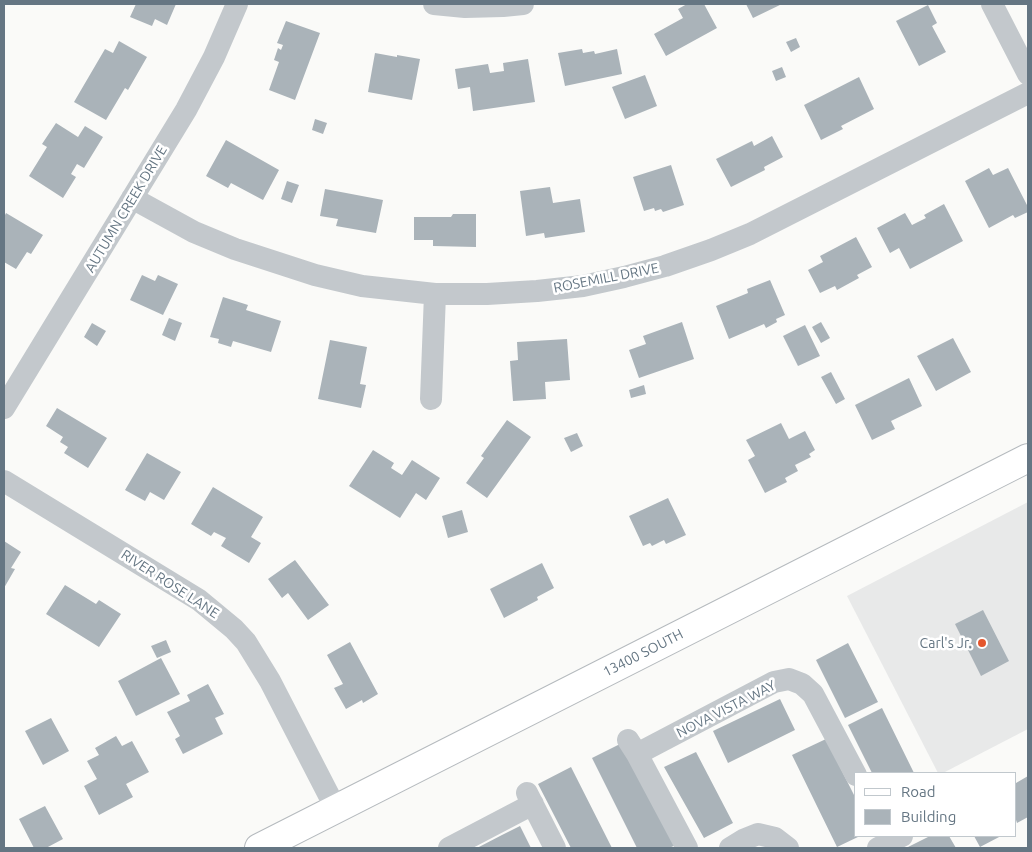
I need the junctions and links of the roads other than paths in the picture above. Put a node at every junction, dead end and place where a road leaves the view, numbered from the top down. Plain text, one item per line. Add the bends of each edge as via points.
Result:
1 (237, 4) edge
2 (434, 4) edge
3 (523, 4) edge
4 (992, 4) edge
5 (1028, 74) edge
6 (1028, 92) edge
7 (132, 198) junction
8 (435, 294) junction
9 (431, 399) dead end
10 (4, 408) edge
11 (1028, 458) edge
12 (4, 480) edge
13 (854, 772) edge
14 (336, 809) junction
15 (258, 848) edge
16 (449, 848) edge
17 (555, 848) edge
18 (688, 848) edge
19 (730, 848) edge
20 (788, 848) edge

1 - 7 street, AUTUMN CREEK DRIVE via 186,110
2 - 3 street via 465,7
4 - 5 street
6 - 8 street, ROSEMILL DRIVE via 750,234 712,250 624,278 583,286 520,292
7 - 8 street, ROSEMILL DRIVE via 194,232 315,276 362,286
7 - 10 street, AUTUMN CREEK DRIVE
8 - 9 street
11 - 14 main road, 13400 SOUTH
12 - 14 street, RIVER ROSE LANE via 199,600 234,628 270,681
13 - 18 street, NOVA VISTA WAY via 813,694 802,684 789,679 774,682 633,747
14 - 15 main road, 13400 SOUTH
16 - 17 street via 530,798
19 - 20 street via 758,834 776,838

